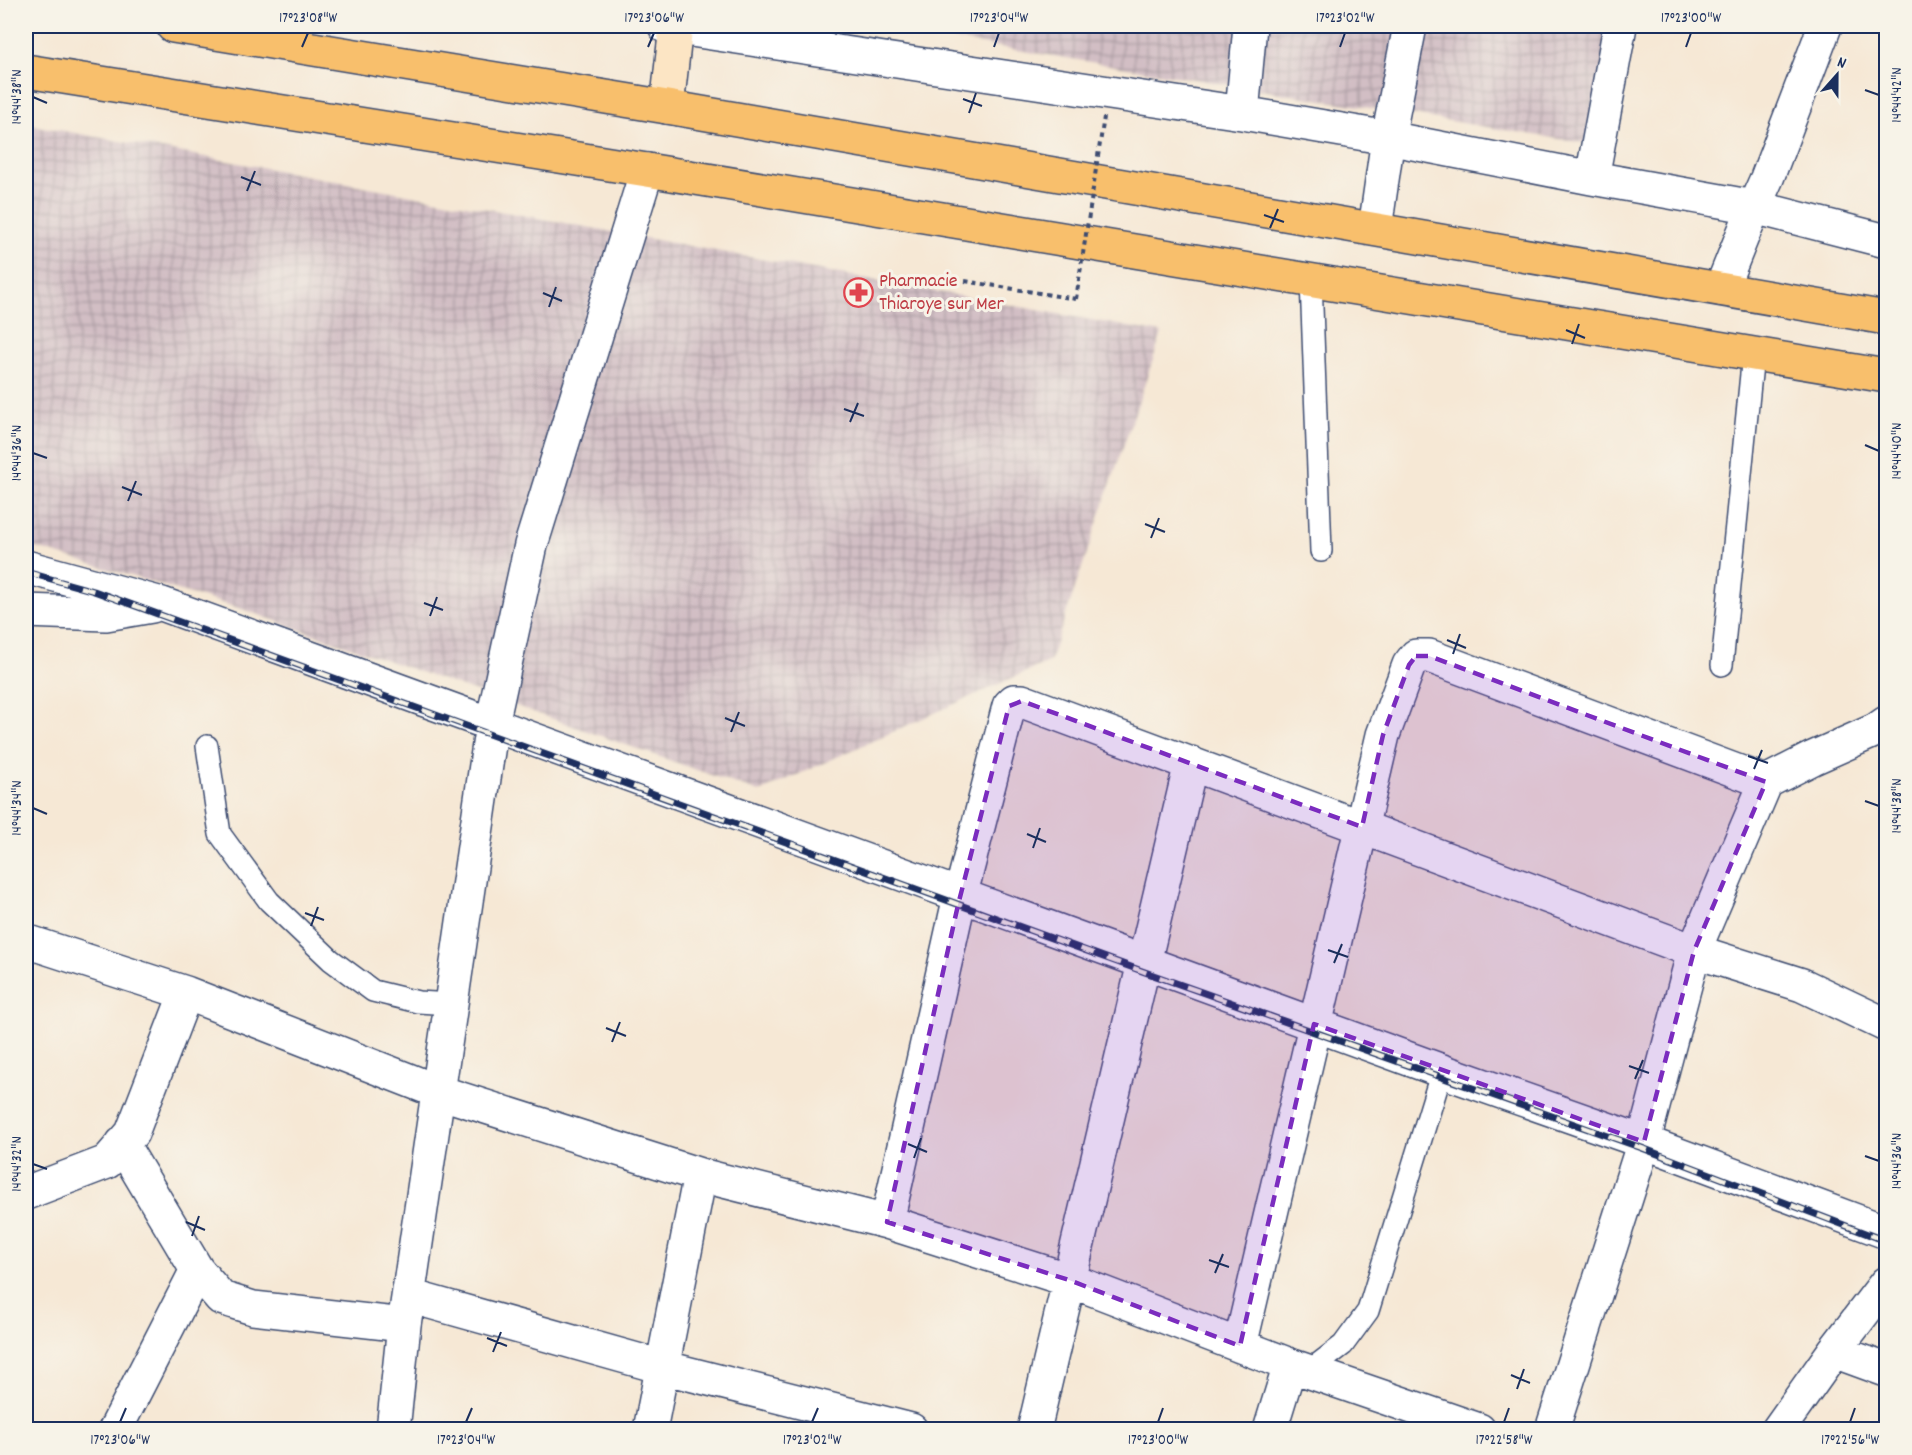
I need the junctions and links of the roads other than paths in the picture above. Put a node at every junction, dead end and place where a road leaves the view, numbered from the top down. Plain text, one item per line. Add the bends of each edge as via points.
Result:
1 (173, 26) edge
2 (672, 26) edge
3 (1251, 26) edge
4 (1410, 26) edge
5 (1620, 26) edge
6 (1825, 26) edge
7 (26, 70) edge
8 (667, 107) junction
9 (1242, 113) junction
10 (1388, 138) junction
11 (647, 170) junction
12 (1592, 178) junction
13 (1754, 207) junction
14 (1375, 229) junction
15 (1887, 241) edge
16 (1311, 280) junction
17 (1721, 289) junction
18 (1887, 318) edge
19 (1753, 354) junction
20 (1887, 376) edge
21 (1321, 551) dead end
22 (26, 567) edge
23 (162, 604) junction
24 (26, 611) edge
25 (1722, 665) dead end
26 (1887, 723) edge
27 (492, 724) junction
28 (207, 746) dead end
29 (1191, 763) junction
30 (1766, 782) junction
31 (1362, 827) junction
32 (960, 894) junction
33 (26, 940) edge
34 (1694, 951) junction
35 (1144, 963) junction
36 (186, 993) junction
37 (452, 1004) junction
38 (1314, 1024) junction
39 (1887, 1025) edge
40 (1442, 1071) junction
41 (439, 1092) junction
42 (1644, 1142) junction
43 (122, 1144) junction
44 (700, 1175) junction
45 (26, 1193) edge
46 (887, 1222) junction
47 (1887, 1232) edge
48 (197, 1270) junction
49 (1070, 1280) junction
50 (1887, 1283) edge
51 (406, 1311) junction
52 (1240, 1346) junction
53 (1834, 1351) junction
54 (662, 1367) junction
55 (1300, 1368) junction
56 (1887, 1371) edge
57 (115, 1430) edge
58 (393, 1430) edge
59 (650, 1430) edge
60 (911, 1430) edge
61 (1034, 1430) edge
62 (1270, 1430) edge
63 (1479, 1430) edge
64 (1552, 1430) edge
65 (1779, 1430) edge

1 - 8 highway
2 - 8 street
2 - 9 street
3 - 9 street
4 - 10 street
5 - 12 street
6 - 13 street
7 - 11 highway
8 - 14 highway
9 - 10 street
10 - 12 street
10 - 14 street
11 - 16 highway
11 - 27 street via 531,545
12 - 13 street
13 - 15 street
13 - 17 street
14 - 17 highway
16 - 19 highway
16 - 21 lane
17 - 18 highway
19 - 20 highway
19 - 25 lane
22 - 23 street
23 - 24 street via 106,614
23 - 27 street
26 - 30 street
27 - 32 street
27 - 37 street
28 - 37 lane via 220,834 269,901 331,960 373,990 418,1002
29 - 31 street
29 - 32 street via 1014,701 1009,706
29 - 35 street
30 - 31 street via 1429,656 1416,656 1383,735
30 - 34 street
31 - 34 street
31 - 38 street
32 - 35 street
32 - 46 street
33 - 36 street
34 - 39 street via 1802,985
34 - 42 street
35 - 38 street
35 - 49 street
36 - 41 street
36 - 43 street via 132,1133
37 - 41 street
38 - 40 street
38 - 52 street
40 - 42 street
40 - 55 lane via 1368,1311 1343,1345
41 - 44 street
41 - 51 street
42 - 47 street
42 - 64 street
43 - 45 street via 107,1162
43 - 48 street
44 - 46 street
44 - 54 street
46 - 49 street
48 - 51 street via 221,1298 253,1308
48 - 57 street
49 - 52 street
49 - 61 street
50 - 53 street
51 - 54 street
51 - 58 street
52 - 55 street
53 - 56 street
53 - 65 street
54 - 59 street
54 - 60 street
55 - 62 street
55 - 63 street

